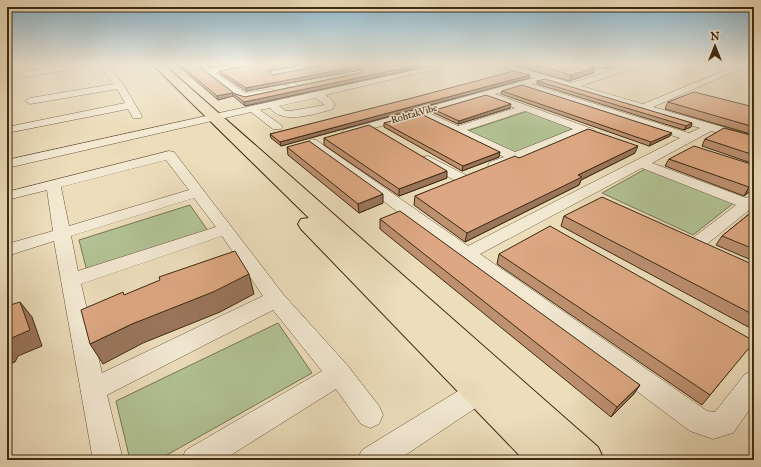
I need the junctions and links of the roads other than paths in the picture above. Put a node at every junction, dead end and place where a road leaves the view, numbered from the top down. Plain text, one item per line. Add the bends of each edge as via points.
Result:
1 (120, 86) joint
2 (173, 86) edge
3 (178, 86) edge
4 (229, 86) edge
5 (299, 86) edge
6 (360, 86) edge
7 (515, 86) edge
8 (526, 86) edge
9 (571, 86) edge
10 (694, 86) edge
11 (681, 91) junction
12 (486, 94) junction
13 (694, 95) edge
14 (319, 96) junction
15 (130, 105) junction
16 (644, 107) junction
17 (525, 108) junction
18 (31, 109) junction
19 (419, 112) junction
20 (137, 116) dead end
21 (211, 119) junction
22 (369, 126) junction
23 (276, 127) dead end
24 (710, 127) junction
25 (584, 129) junction
26 (7, 130) edge
27 (457, 130) junction
28 (340, 134) edge
29 (382, 134) edge
30 (598, 134) edge
31 (754, 140) edge
32 (312, 142) edge
33 (690, 143) junction
34 (415, 152) edge
35 (641, 156) junction
36 (514, 157) junction
37 (7, 164) edge
38 (461, 178) junction
39 (54, 184) junction
40 (446, 184) edge
41 (198, 192) junction
42 (585, 192) junction
43 (7, 196) edge
44 (751, 201) edge
45 (606, 202) edge
46 (534, 219) junction
47 (226, 229) junction
48 (554, 230) edge
49 (61, 234) junction
50 (696, 244) edge
51 (7, 250) edge
52 (466, 254) junction
53 (70, 281) junction
54 (276, 300) junction
55 (339, 374) junction
56 (754, 382) edge
57 (93, 389) junction
58 (480, 390) junction
59 (370, 415) dead end
60 (108, 460) edge
61 (196, 460) edge
62 (372, 460) edge
63 (550, 460) edge
64 (585, 460) edge

1 - 15 street
1 - 18 street
2 - 21 main road
3 - 21 main road
4 - 5 street via 243,96
6 - 14 street
7 - 12 street, RohtakVibe
8 - 33 street
9 - 16 street
10 - 11 street
11 - 13 street
11 - 16 street
12 - 17 street
12 - 19 street, RohtakVibe
14 - 21 street
14 - 23 street via 330,104 290,114 284,114 275,108 256,112
15 - 18 street
15 - 20 street
16 - 24 street
17 - 25 street
17 - 27 street
18 - 26 street
19 - 22 street, RohtakVibe
19 - 27 street
21 - 37 street
21 - 58 main road
21 - 64 main road
22 - 28 street, RohtakVibe
22 - 29 street
24 - 31 street
24 - 33 street
25 - 30 street
25 - 36 street
27 - 36 street
32 - 52 street via 404,201
33 - 35 street via 677,144 656,155
34 - 38 street
35 - 42 street
35 - 44 street
36 - 38 street
38 - 40 street
39 - 41 street via 169,155
39 - 43 street
39 - 49 street
41 - 47 street
41 - 49 street
42 - 45 street
42 - 46 street
44 - 50 street
46 - 48 street
46 - 52 street
47 - 53 street
47 - 54 street
49 - 51 street
49 - 53 street
52 - 56 street via 700,422 712,426 723,424
53 - 57 street
54 - 55 street
54 - 57 street
55 - 59 street
55 - 61 street
57 - 60 street
58 - 62 street
58 - 63 main road

